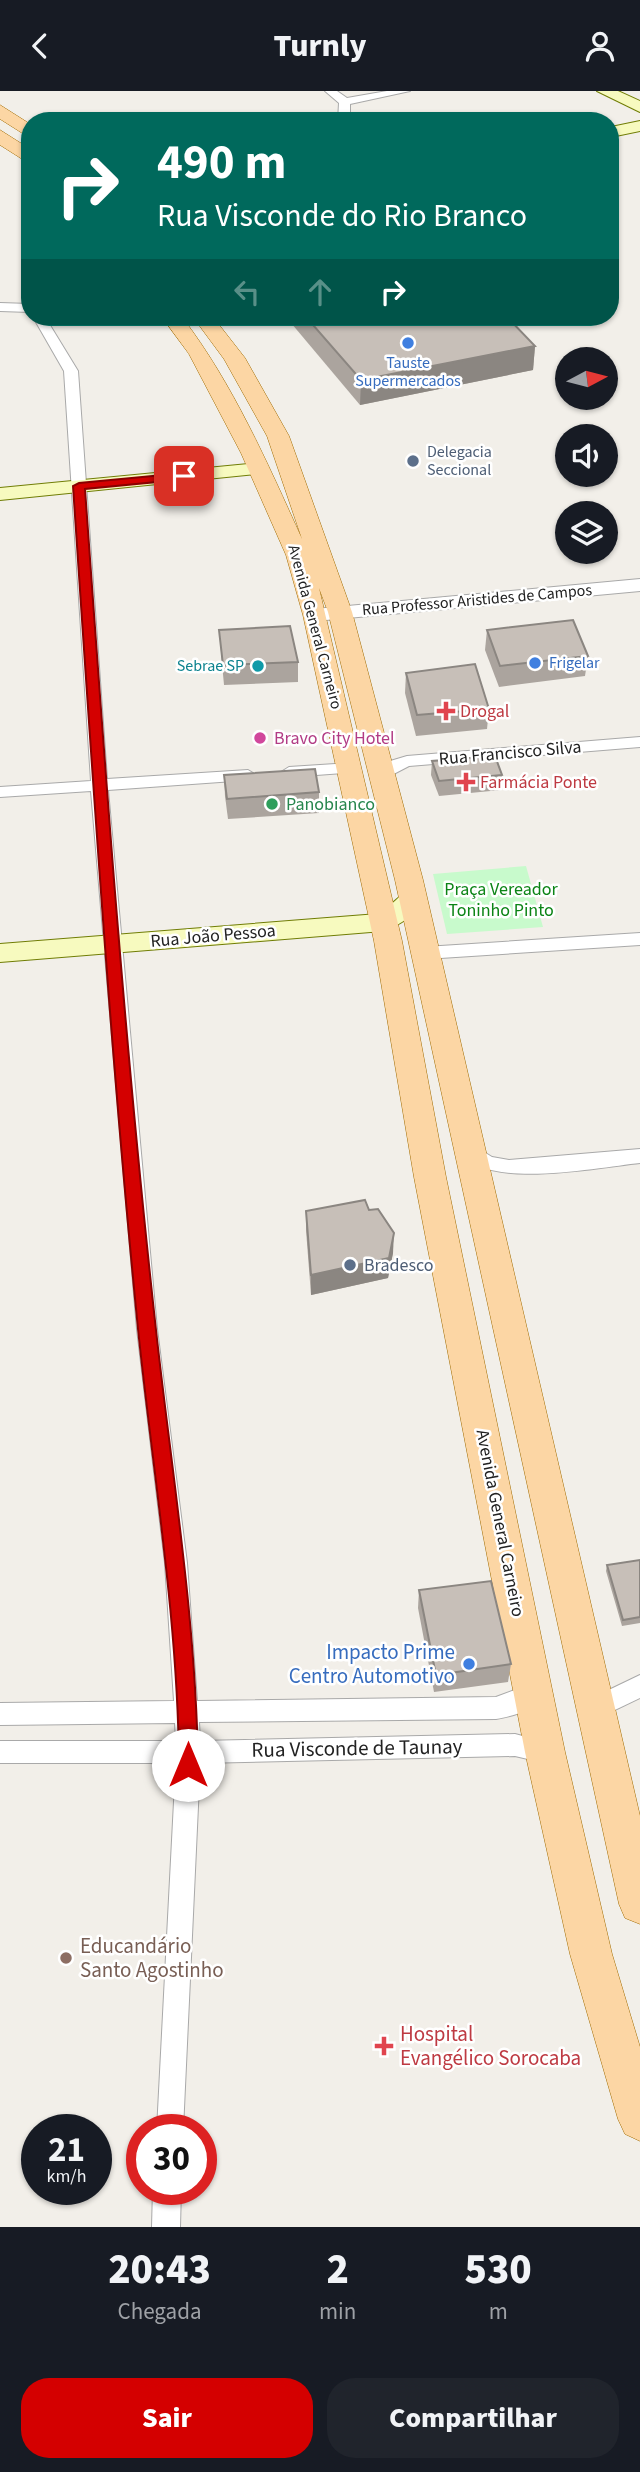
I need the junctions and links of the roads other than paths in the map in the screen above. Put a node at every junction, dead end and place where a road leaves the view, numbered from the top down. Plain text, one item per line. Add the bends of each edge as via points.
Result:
1 (330, 91) edge
2 (405, 91) edge
3 (605, 91) edge
4 (617, 91) edge
5 (640, 97) edge
6 (345, 102) junction
7 (640, 107) edge
8 (0, 110) edge
9 (344, 112) edge
10 (21, 126) edge
11 (640, 126) edge
12 (619, 130) edge
13 (0, 136) edge
14 (21, 151) edge
15 (0, 307) edge
16 (21, 307) edge
17 (44, 326) edge
18 (179, 326) edge
19 (210, 326) edge
20 (259, 469) junction
21 (79, 486) junction
22 (0, 494) edge
23 (640, 585) edge
24 (327, 614) junction
25 (640, 742) edge
26 (351, 768) junction
27 (384, 774) junction
28 (99, 784) junction
29 (0, 792) edge
30 (412, 897) junction
31 (383, 922) junction
32 (640, 939) edge
33 (114, 944) junction
34 (0, 953) edge
35 (425, 953) junction
36 (471, 1151) junction
37 (640, 1156) edge
38 (640, 1686) edge
39 (533, 1694) junction
40 (596, 1708) junction
41 (188, 1713) junction
42 (0, 1714) edge
43 (0, 1752) edge
44 (189, 1752) junction
45 (545, 1752) junction
46 (640, 1904) edge
47 (171, 2114) edge
48 (640, 2119) edge
49 (167, 2205) edge
50 (166, 2227) edge

1 - 6 street
2 - 6 street
3 - 7 main road
4 - 5 main road
6 - 9 street
8 - 10 main road
11 - 12 main road
13 - 14 main road
15 - 16 street
17 - 21 street via 71,371
18 - 20 main road, Avenida General Carneiro via 199,353
19 - 24 main road, Avenida General Carneiro via 234,358 278,436
20 - 21 main road
20 - 24 main road, Avenida General Carneiro
21 - 22 main road
21 - 28 street
23 - 24 street, Rua Professor Aristides de Campos
24 - 26 main road, Avenida General Carneiro
24 - 27 main road, Avenida General Carneiro
25 - 27 street, Rua Francisco Silva via 407,761
26 - 28 street
26 - 31 main road, Avenida General Carneiro
27 - 30 main road, Avenida General Carneiro
28 - 29 street
28 - 33 street
30 - 31 main road via 397,915
30 - 35 main road, Avenida General Carneiro
31 - 33 main road, Rua João Pessoa
31 - 39 main road, Avenida General Carneiro
32 - 35 street
33 - 34 main road, Rua João Pessoa
33 - 41 street via 147,1329 176,1563
35 - 36 main road, Avenida General Carneiro
36 - 37 street via 487,1163 509,1167
36 - 40 main road, Avenida General Carneiro
38 - 40 street
39 - 41 street, Rua Visconde de Taunay via 503,1707
39 - 45 main road, Avenida General Carneiro
40 - 46 main road, Avenida General Carneiro
41 - 42 street, Rua Visconde de Taunay
41 - 44 street
43 - 44 street, Rua Visconde de Taunay
44 - 45 street, Rua Visconde de Taunay via 515,1745
44 - 47 street
45 - 48 main road, Avenida General Carneiro via 591,1954
49 - 50 street

